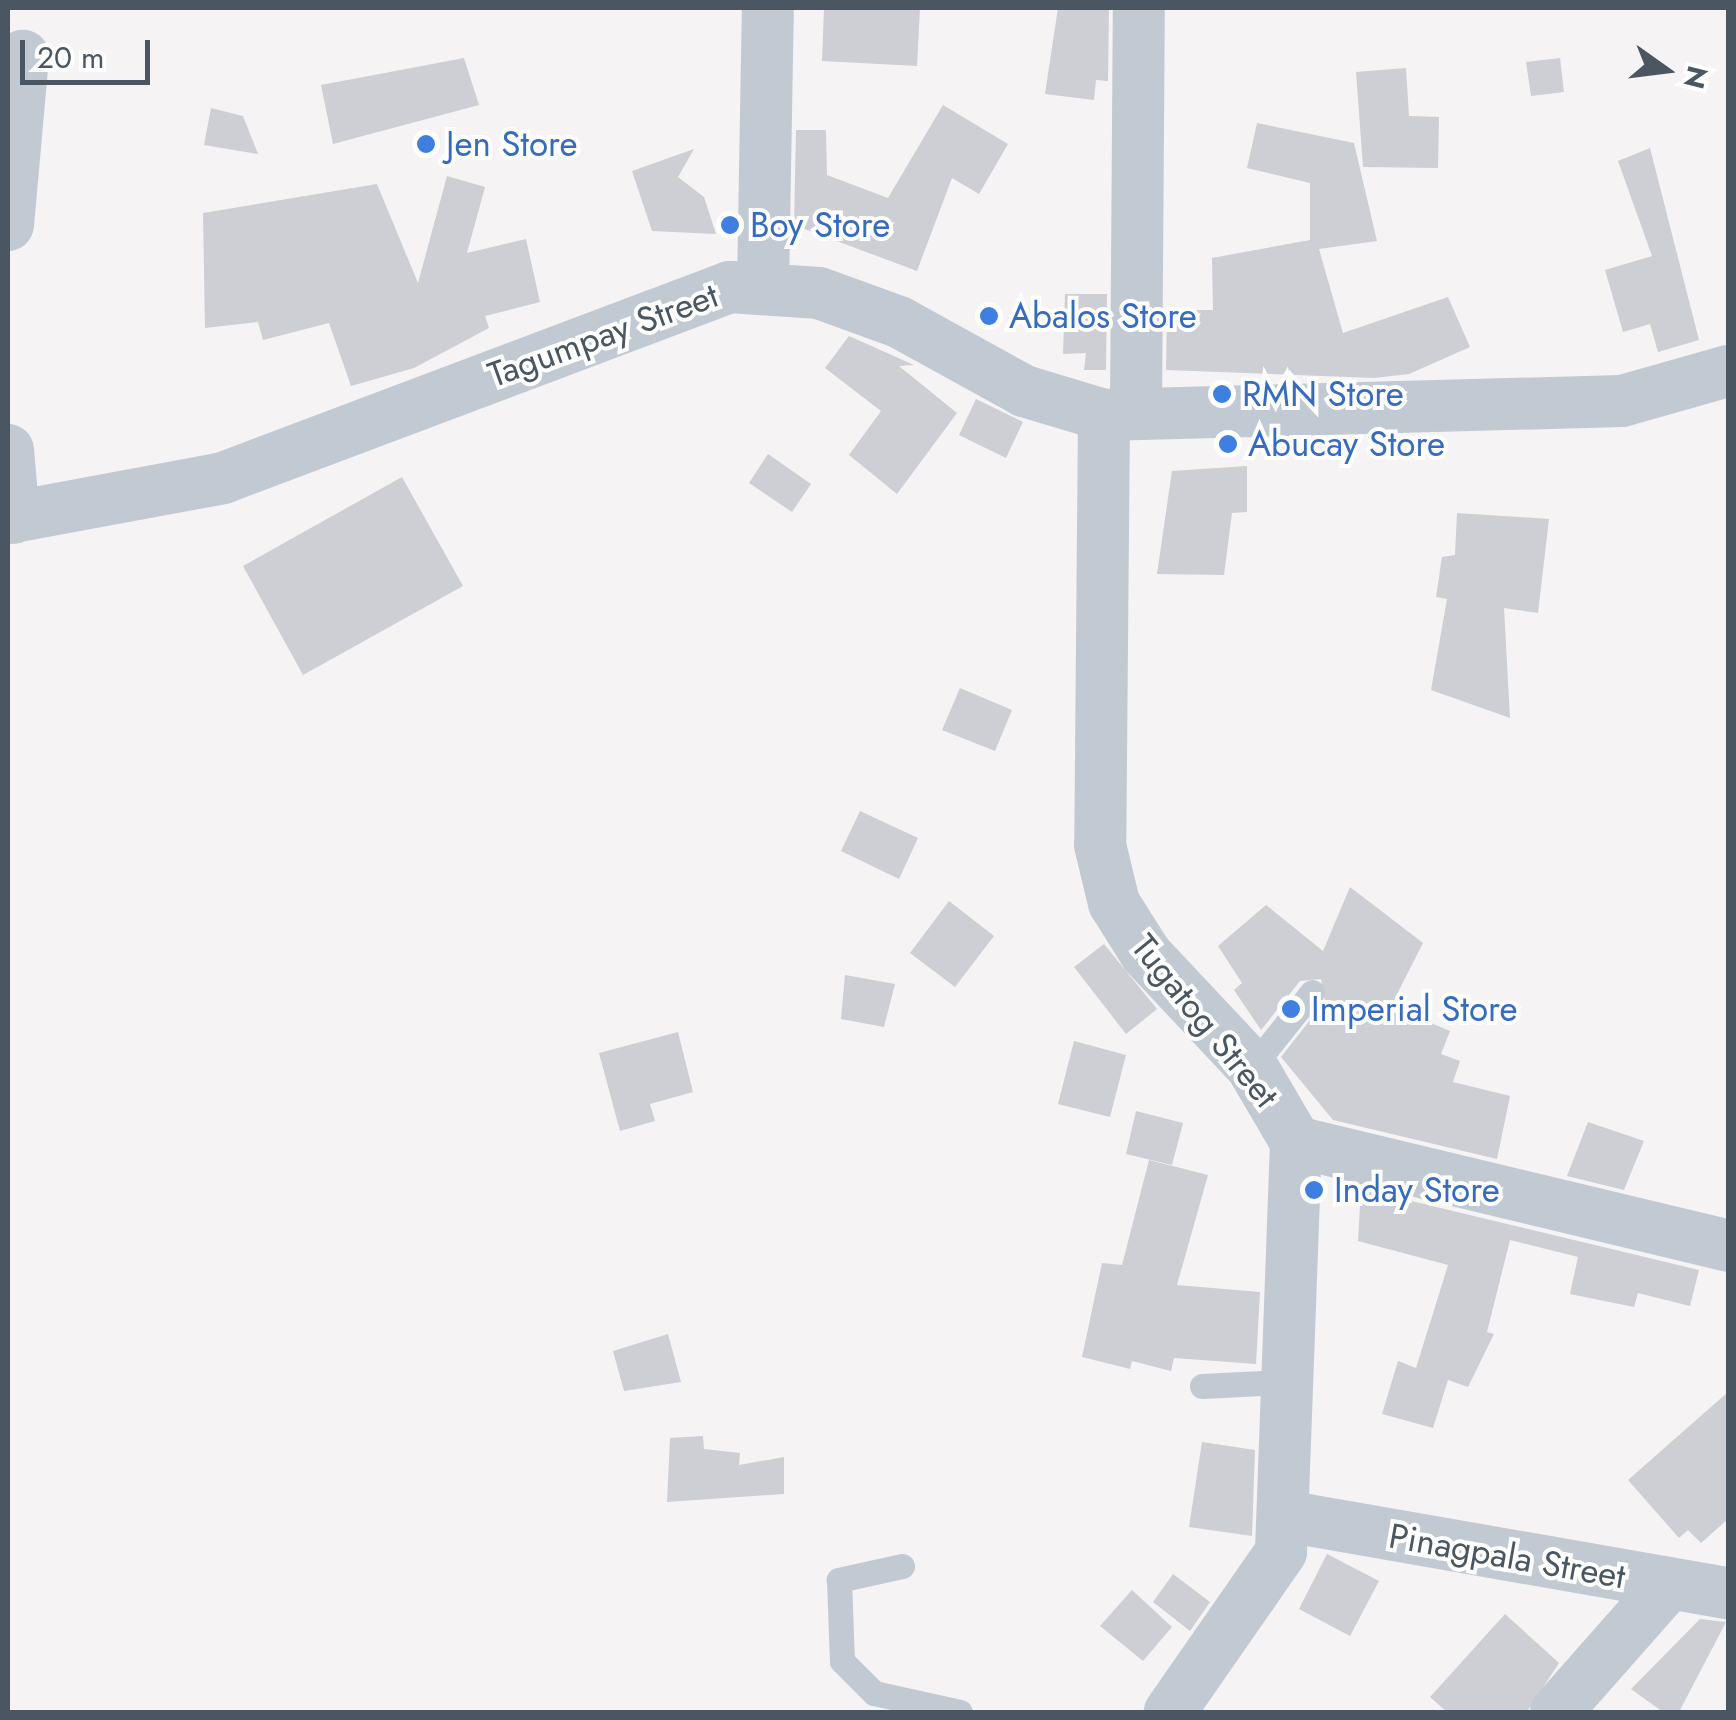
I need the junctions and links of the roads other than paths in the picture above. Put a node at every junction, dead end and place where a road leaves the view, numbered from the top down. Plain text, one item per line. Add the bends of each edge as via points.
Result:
1 (768, 8) edge
2 (1139, 8) edge
3 (23, 56) dead end
4 (8, 225) edge
5 (763, 286) junction
6 (1728, 371) edge
7 (1120, 413) junction
8 (8, 450) edge
9 (11, 518) edge
10 (1312, 992) dead end
11 (1252, 1067) junction
12 (1296, 1142) junction
13 (1728, 1246) edge
14 (1282, 1382) junction
15 (1202, 1386) dead end
16 (1285, 1516) junction
17 (902, 1566) dead end
18 (1669, 1584) junction
19 (1728, 1592) edge
20 (960, 1712) edge
21 (1170, 1712) edge
22 (1556, 1712) edge

1 - 5 street
2 - 7 street, Tugatog Street
3 - 4 street
5 - 7 street, Tagumpay Street via 818,294 899,322 1024,391
5 - 9 street, Tagumpay Street via 689,300 223,478
6 - 7 street, Tagumpay Street via 1622,401
7 - 11 street, Tugatog Street via 1100,845 1114,902 1146,954
8 - 9 street
10 - 11 lane
11 - 12 street, Tugatog Street
12 - 13 street
12 - 14 street, Tugatog Street
14 - 15 lane
14 - 16 street, Tugatog Street
16 - 18 street, Pinagpala Street
16 - 21 street, Tugatog Street via 1268,1581
17 - 20 lane via 839,1580 842,1661 874,1693
18 - 19 street, Pinagpala Street
18 - 22 street

